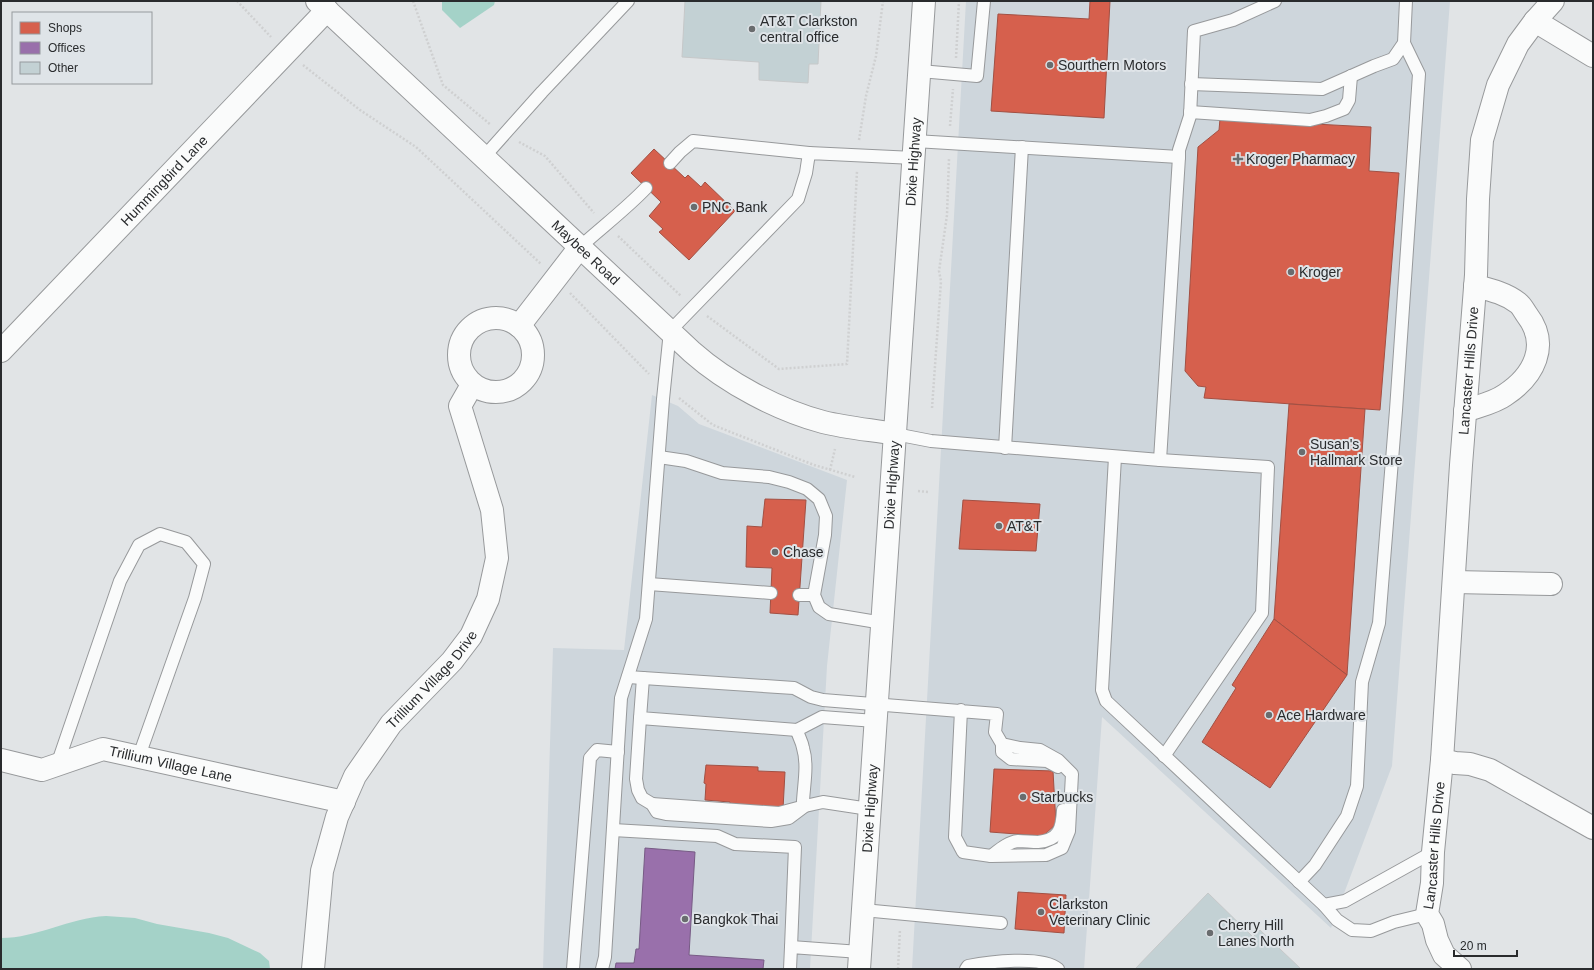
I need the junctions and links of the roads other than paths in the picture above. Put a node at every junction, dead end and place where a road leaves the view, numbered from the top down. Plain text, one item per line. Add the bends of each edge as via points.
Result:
1 (628, 1) edge
2 (924, 1) edge
3 (984, 1) edge
4 (1275, 1) edge
5 (1406, 1) edge
6 (1553, 1) edge
7 (322, 6) edge
8 (1534, 21) junction
9 (1404, 43) junction
10 (1593, 56) edge
11 (920, 70) junction
12 (1351, 76) junction
13 (1191, 84) junction
14 (1190, 112) junction
15 (1022, 147) junction
16 (914, 149) junction
17 (809, 153) junction
18 (484, 157) junction
19 (1179, 157) junction
20 (670, 163) dead end
21 (646, 188) dead end
22 (580, 247) junction
23 (1475, 286) junction
24 (519, 326) junction
25 (670, 331) junction
26 (1, 351) edge
27 (472, 385) junction
28 (1465, 411) junction
29 (896, 434) junction
30 (1005, 448) junction
31 (659, 457) junction
32 (1116, 457) junction
33 (1160, 460) junction
34 (1454, 582) junction
35 (649, 584) junction
36 (1551, 584) dead end
37 (771, 594) dead end
38 (799, 595) dead end
39 (814, 595) junction
40 (883, 623) junction
41 (628, 677) junction
42 (643, 678) junction
43 (961, 710) junction
44 (875, 712) junction
45 (640, 718) junction
46 (797, 730) junction
47 (618, 752) junction
48 (139, 756) junction
49 (1164, 756) junction
50 (1, 760) edge
51 (1442, 760) junction
52 (57, 765) junction
53 (344, 802) junction
54 (805, 806) junction
55 (869, 809) junction
56 (1593, 828) edge
57 (613, 830) junction
58 (1433, 852) junction
59 (1299, 882) junction
60 (1324, 905) junction
61 (863, 910) junction
62 (1428, 914) junction
63 (1001, 923) dead end
64 (791, 947) junction
65 (859, 960) edge
66 (313, 969) edge
67 (573, 969) edge
68 (602, 969) edge
69 (790, 969) edge
70 (966, 969) edge
71 (1058, 969) edge
72 (1460, 969) edge

1 - 18 lane
2 - 11 street, Dixie Highway
3 - 11 lane via 977,76
4 - 13 lane via 1233,20 1194,31
5 - 9 lane
6 - 8 street, Lancaster Hills Drive
7 - 18 street, Maybee Road
7 - 26 street, Hummingbird Lane via 286,52
8 - 10 street
8 - 23 street, Lancaster Hills Drive via 1518,44 1498,85 1482,140
9 - 12 lane via 1394,59
9 - 59 lane via 1419,74 1379,623 1362,682 1357,786 1347,816 1315,865
11 - 16 street, Dixie Highway
12 - 13 lane via 1322,89
12 - 14 lane via 1349,100 1344,109 1310,120
13 - 14 lane
14 - 19 lane
15 - 16 lane via 950,144
15 - 19 lane
15 - 30 lane
16 - 17 lane via 858,155
16 - 29 street, Dixie Highway
17 - 20 lane via 693,141
17 - 25 lane via 798,199
18 - 22 street, Maybee Road
19 - 33 lane
21 - 22 lane
22 - 24 street
22 - 25 street, Maybee Road
23 - 28 street, Lancaster Hills Drive
23 - 28 street via 1501,292 1519,304 1534,324 1539,343 1531,370 1518,385 1497,399
24 - 27 street via 506,319 491,318 477,323 466,332 459,345 458,360 463,374
24 - 27 street via 528,337 533,351 532,366 525,379 514,388 500,393 485,392
25 - 29 street, Maybee Road via 721,376 783,409 823,422
25 - 31 lane
27 - 53 street, Trillium Village Drive via 460,406 492,510 497,558 488,599 471,636 452,660 391,724 355,776
28 - 34 street, Lancaster Hills Drive
29 - 30 lane via 931,442
29 - 40 street, Dixie Highway
30 - 32 lane
31 - 35 lane
31 - 39 lane via 686,461 722,473 769,477 789,482 807,489 820,499 826,516 825,535
32 - 33 lane
32 - 49 lane via 1102,690 1106,701
33 - 49 lane via 1268,467 1262,613
34 - 36 street
34 - 51 street, Lancaster Hills Drive
35 - 37 lane
35 - 41 lane via 646,619
38 - 39 lane
39 - 40 lane via 819,607 829,614
40 - 44 street, Dixie Highway
41 - 42 lane
41 - 47 lane via 621,698
42 - 44 lane via 794,688 811,697
42 - 45 lane
43 - 43 lane via 997,714 995,732 1002,744 1040,750 1058,760 1072,774 1069,831 1062,848 1046,855 991,856 963,852 955,837
43 - 44 lane
44 - 46 lane via 822,717
44 - 55 street, Dixie Highway
45 - 46 lane
45 - 54 lane via 636,779 642,798 652,804 657,812 771,822 789,818
46 - 54 lane via 805,759
47 - 57 lane
47 - 67 lane via 597,750 590,758
48 - 52 street, Trillium Village Lane via 103,749
48 - 52 lane via 195,598 204,564 186,542 160,534 139,545 120,581
48 - 53 street, Trillium Village Lane
49 - 59 lane
50 - 52 street, Trillium Village Lane via 42,770
51 - 56 street, Lancaster Hills Drive via 1490,770
51 - 58 street, Lancaster Hills Drive
53 - 66 street, Trillium Village Drive via 337,817 322,871
54 - 55 lane via 823,802
55 - 61 street, Dixie Highway
57 - 64 lane via 717,836 735,844 795,848
57 - 68 lane via 605,957
58 - 60 lane via 1344,901
58 - 62 street, Lancaster Hills Drive
59 - 60 lane
60 - 62 lane via 1337,920 1352,930 1371,931 1394,922
61 - 63 lane
61 - 65 street, Dixie Highway
62 - 72 street, Lancaster Hills Drive via 1444,955
64 - 65 lane
64 - 69 lane
70 - 71 lane via 968,966 984,963 1025,961 1042,962

